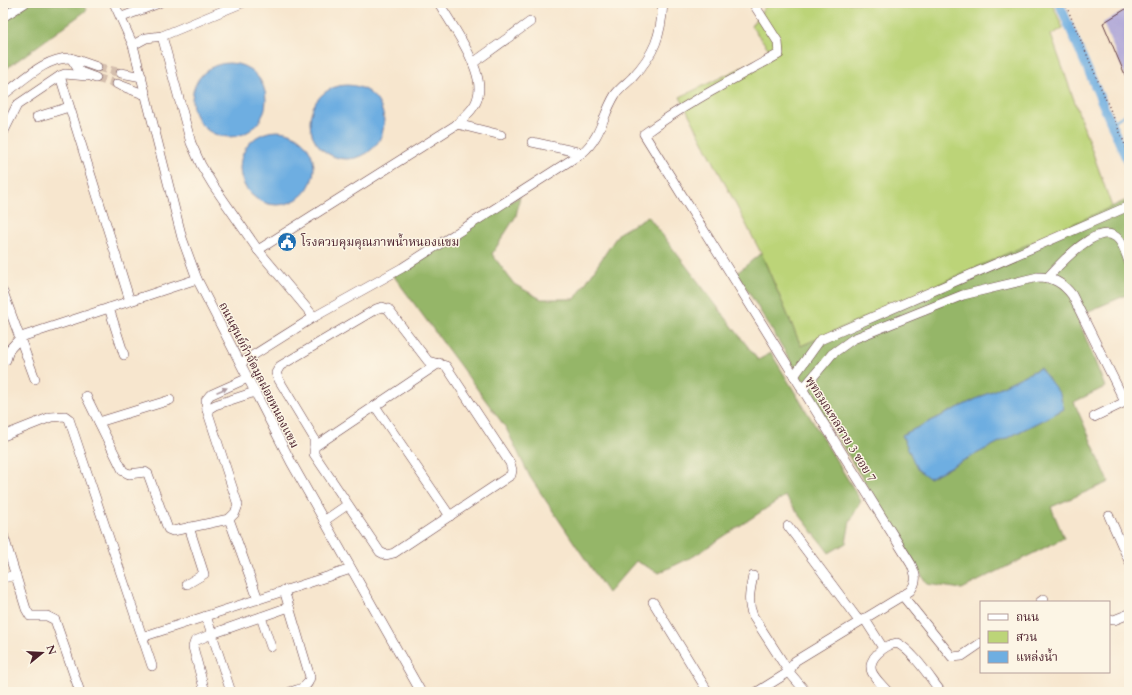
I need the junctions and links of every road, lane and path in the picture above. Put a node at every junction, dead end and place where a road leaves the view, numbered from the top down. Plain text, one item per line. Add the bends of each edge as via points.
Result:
1 (25, 3) edge
2 (114, 3) edge
3 (242, 3) edge
4 (439, 3) edge
5 (448, 3) edge
6 (663, 3) edge
7 (755, 3) edge
8 (1065, 3) edge
9 (156, 4) edge
10 (131, 8) edge
11 (3, 17) edge
12 (122, 17) junction
13 (447, 18) junction
14 (530, 22) dead end
15 (162, 36) junction
16 (133, 45) junction
17 (71, 58) junction
18 (472, 63) junction
19 (97, 67) tunnel mouth
20 (121, 73) tunnel mouth
21 (60, 76) junction
22 (86, 76) junction
23 (96, 78) tunnel mouth
24 (142, 78) junction
25 (117, 84) tunnel mouth
26 (3, 95) edge
27 (146, 95) junction
28 (69, 107) junction
29 (37, 118) dead end
30 (457, 124) junction
31 (3, 133) edge
32 (501, 135) dead end
33 (532, 142) dead end
34 (582, 154) junction
35 (1129, 154) edge
36 (1129, 206) edge
37 (258, 250) junction
38 (1129, 262) edge
39 (1048, 277) junction
40 (197, 278) junction
41 (3, 292) edge
42 (130, 301) junction
43 (109, 308) junction
44 (314, 318) junction
45 (21, 337) junction
46 (124, 355) dead end
47 (6, 360) dead end
48 (241, 363) junction
49 (439, 363) junction
50 (794, 376) junction
51 (248, 378) junction
52 (35, 379) dead end
53 (802, 390) junction
54 (255, 392) junction
55 (86, 396) dead end
56 (170, 400) dead end
57 (1127, 402) edge
58 (375, 406) junction
59 (207, 410) junction
60 (1094, 417) dead end
61 (99, 422) junction
62 (3, 436) edge
63 (314, 447) junction
64 (348, 505) junction
65 (450, 516) junction
66 (1109, 516) dead end
67 (229, 519) junction
68 (324, 521) junction
69 (788, 526) dead end
70 (189, 528) junction
71 (3, 534) edge
72 (1129, 561) edge
73 (350, 569) junction
74 (16, 575) junction
75 (753, 576) dead end
76 (3, 578) edge
77 (187, 584) dead end
78 (284, 590) junction
79 (902, 595) junction
80 (258, 599) junction
81 (653, 602) dead end
82 (289, 607) junction
83 (1129, 614) edge
84 (206, 616) junction
85 (261, 617) junction
86 (861, 619) junction
87 (1110, 620) edge
88 (212, 634) junction
89 (142, 637) junction
90 (980, 644) edge
91 (271, 647) dead end
92 (883, 648) junction
93 (152, 666) dead end
94 (789, 672) junction
95 (80, 692) edge
96 (205, 692) edge
97 (231, 692) edge
98 (290, 692) edge
99 (421, 692) edge
100 (708, 692) edge
101 (757, 692) edge
102 (806, 692) edge
103 (888, 692) edge
104 (941, 692) edge

1 - 11 street
2 - 12 street, ถนนศูนย์กำจัดมูลฝอยหนองแขม
3 - 15 street
4 - 13 street
5 - 13 street
6 - 34 street via 662,27 648,60 615,94 598,135
7 - 50 street, พุทธมณฑลสาย 3 ซอย 7 via 778,42 780,54 715,87 644,134
8 - 35 path
9 - 10 street
10 - 12 street
12 - 16 street, ถนนศูนย์กำจัดมูลฝอยหนองแขม
13 - 18 street
14 - 18 street
15 - 16 street via 146,38
15 - 37 street via 191,143 213,185
16 - 24 street, ถนนศูนย์กำจัดมูลฝอยหนองแขม
17 - 19 street
17 - 22 street via 80,72
17 - 26 street via 54,60
18 - 30 street via 478,78 478,96 470,112
20 - 24 street
21 - 22 street
21 - 28 street
21 - 31 street via 17,105
22 - 23 street
24 - 27 street, ถนนศูนย์กำจัดมูลฝอยหนองแขม
25 - 27 street
27 - 40 street, ถนนศูนย์กำจัดมูลฝอยหนองแขม via 182,238
28 - 29 street
28 - 42 street
30 - 32 street
30 - 37 street
33 - 34 street
34 - 44 street via 402,268
36 - 50 street via 820,340
37 - 44 street
38 - 39 street via 1116,237 1109,234 1101,235 1080,246
39 - 53 street via 1038,277 963,296 853,339 832,354
39 - 57 street via 1064,285 1072,295
40 - 42 street
40 - 48 street, ถนนศูนย์กำจัดมูลฝอยหนองแขม
41 - 45 street
42 - 43 street
43 - 45 street
43 - 46 street
44 - 48 street
45 - 47 street via 9,350
45 - 52 street
48 - 51 street, ถนนศูนย์กำจัดมูลฝอยหนองแขม
49 - 58 street
49 - 63 street via 428,361 388,309 382,308 376,309 280,366 276,372 279,380 309,428 314,438
49 - 65 street via 446,366 510,463 512,470 511,475
50 - 53 street, พุทธมณฑลสาย 3 ซอย 7
51 - 54 street, ถนนศูนย์กำจัดมูลฝอยหนองแขม
59 -> 51 street via 206,400 210,395
53 - 79 street, พุทธมณฑลสาย 3 ซอย 7 via 911,564 916,575 915,584 910,591
54 - 59 street
54 - 68 street, ถนนศูนย์กำจัดมูลฝอยหนองแขม
55 - 61 street
56 - 61 street
57 - 60 street
58 - 63 street
58 - 65 street
59 - 67 street via 238,505
61 - 70 street via 123,470 129,474 148,474 168,529 173,531
62 - 89 street via 52,417 65,416 69,420
63 - 64 street via 314,454
64 - 65 street via 380,552 386,555 394,553
64 - 68 street
66 - 72 street
67 - 70 street
67 - 80 street
68 - 73 street, ถนนศูนย์กำจัดมูลฝอยหนองแขม
69 - 86 street
70 - 77 street via 204,574
71 - 74 street
73 - 78 street
73 - 99 street, ถนนศูนย์กำจัดมูลฝอยหนองแขม
74 - 76 street
74 - 95 street via 30,616 47,616 55,620
75 - 94 street via 749,599 753,616
78 - 80 street
78 - 82 street
79 - 86 street, พุทธมณฑลสาย 3 ซอย 7
79 - 90 street via 952,657 962,656
80 - 84 street
81 - 100 street
82 - 85 street
82 - 98 street via 310,677 304,688
83 - 87 street
84 - 88 street
84 - 89 street
85 - 88 street
85 - 91 street
86 - 92 street
86 - 94 street, พุทธมณฑลสาย 3 ซอย 7 via 795,661
88 - 96 street via 195,641 193,647
88 - 97 street
89 - 93 street
92 - 103 street via 872,659 870,665 871,671
92 - 104 street via 892,644 902,646
94 - 101 street, พุทธมณฑลสาย 3 ซอย 7
94 - 102 street

